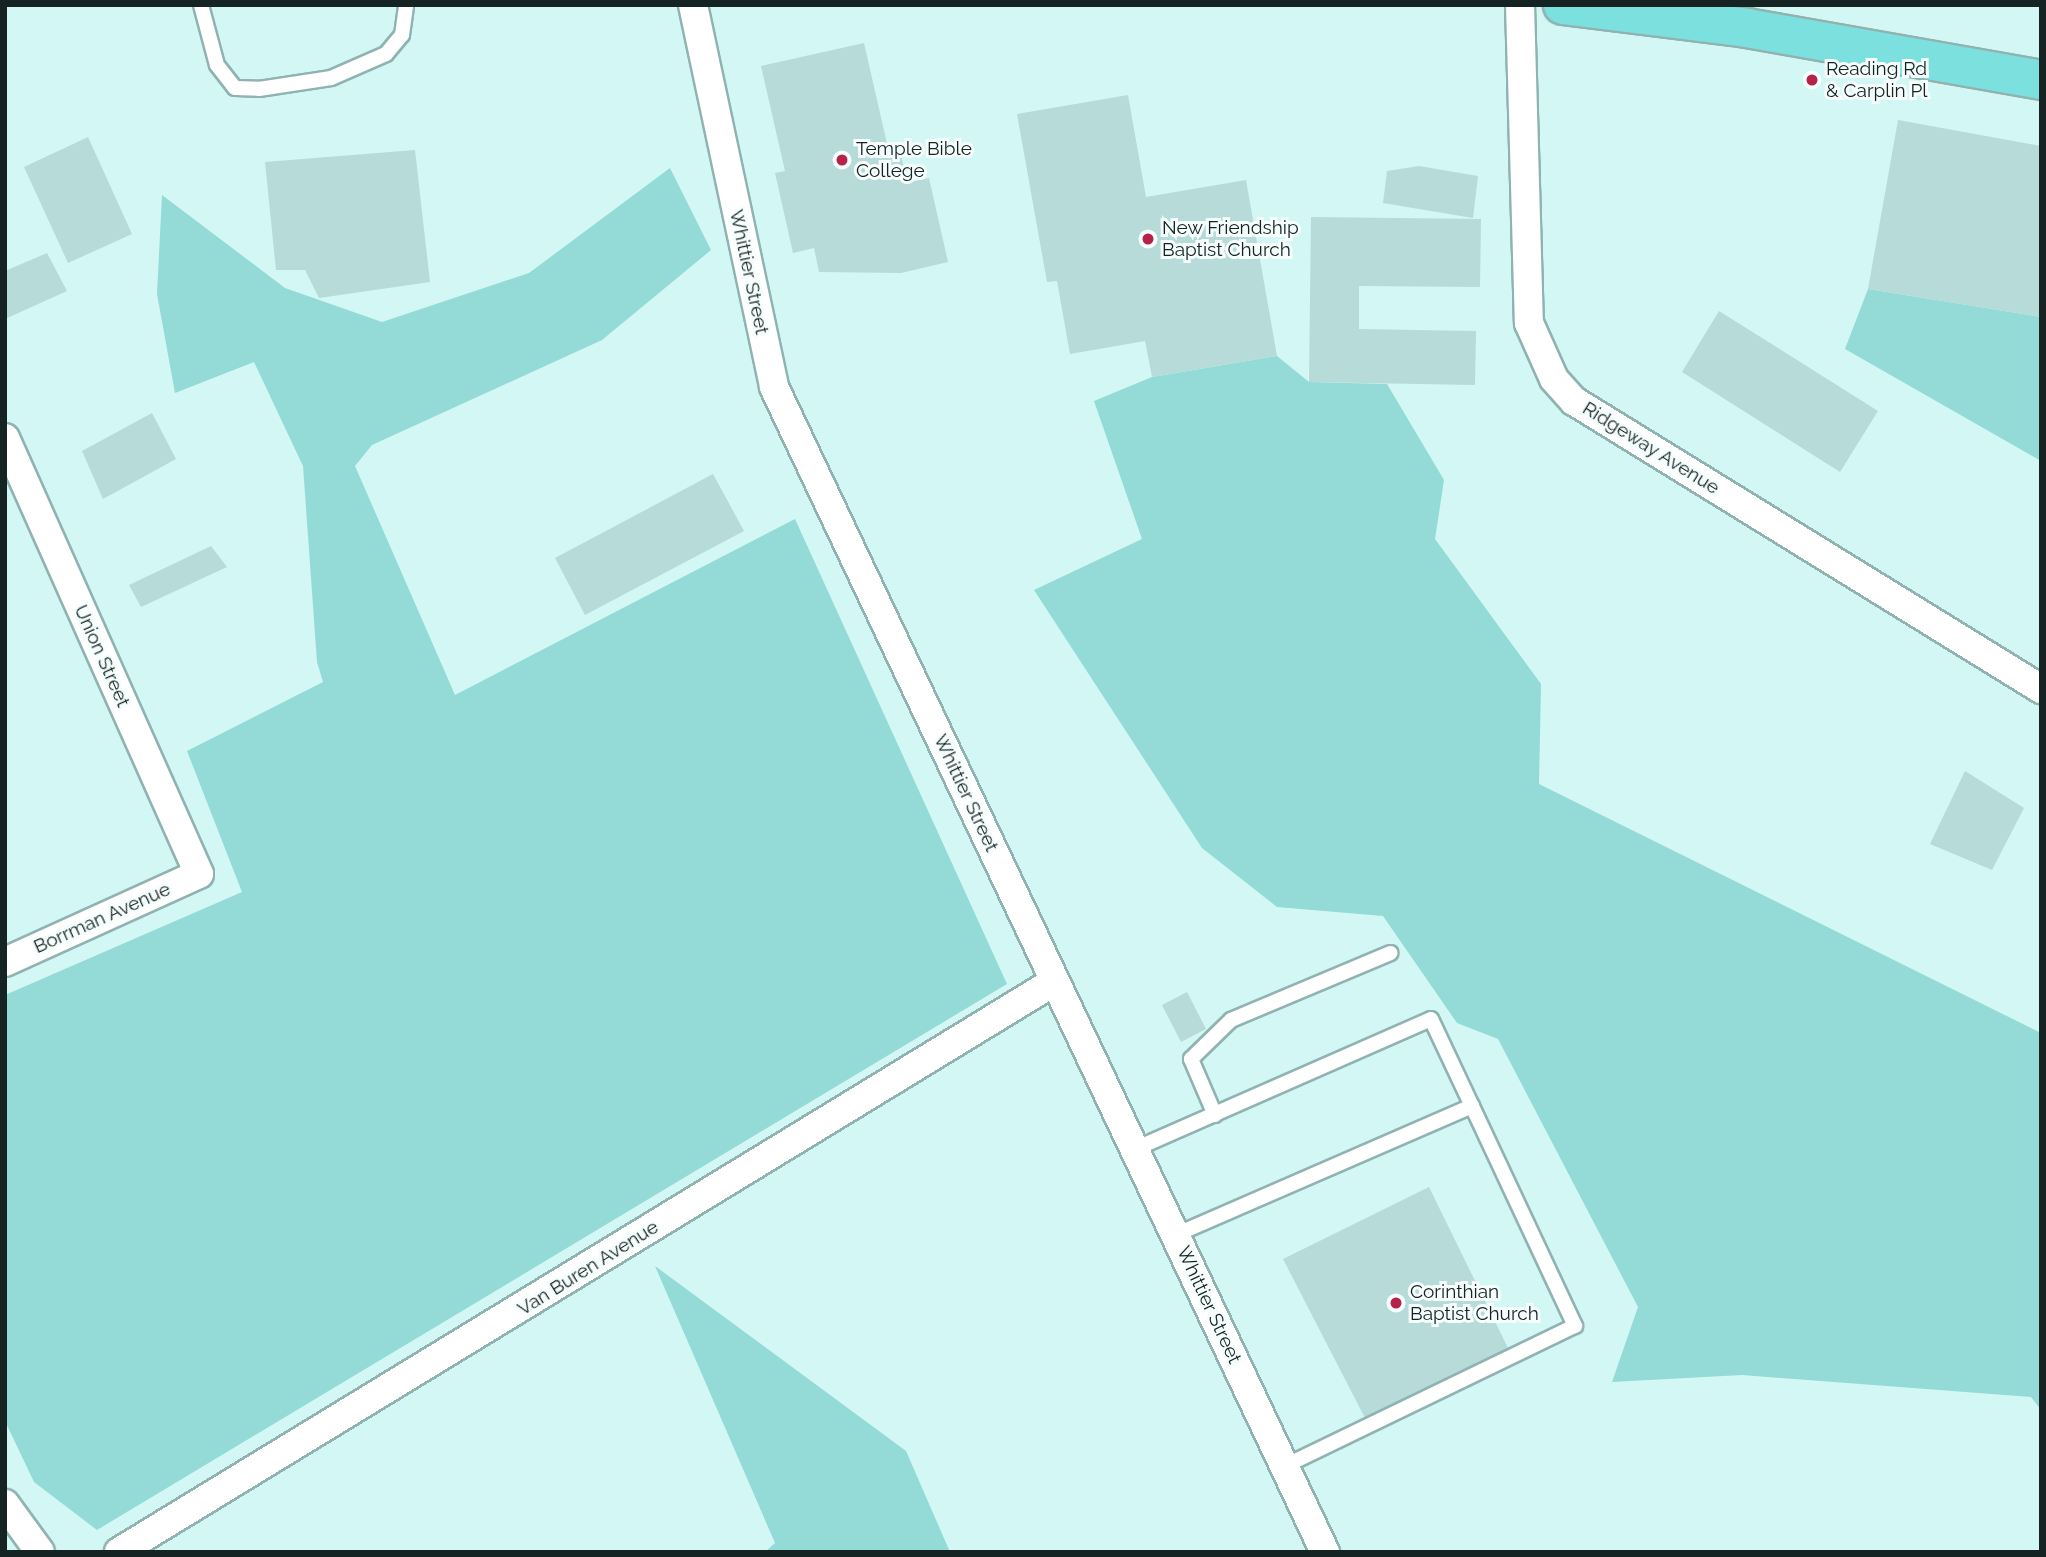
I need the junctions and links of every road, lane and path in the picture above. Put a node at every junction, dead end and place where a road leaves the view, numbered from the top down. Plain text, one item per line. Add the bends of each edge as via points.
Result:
1 (201, 5) edge
2 (406, 5) edge
3 (693, 5) edge
4 (1520, 5) edge
5 (1563, 5) edge
6 (1746, 17) edge
7 (2041, 80) edge
8 (5, 438) edge
9 (16, 494) edge
10 (2041, 689) edge
11 (199, 874) joint
12 (1390, 953) dead end
13 (5, 962) edge
14 (1055, 981) junction
15 (1472, 1106) junction
16 (1215, 1115) junction
17 (1135, 1149) junction
18 (1175, 1234) junction
19 (1285, 1466) junction
20 (5, 1504) edge
21 (40, 1552) edge
22 (119, 1552) edge
23 (1325, 1552) edge

1 - 2 lane via 217,65 236,88 259,89 331,78 386,54 402,34
3 - 14 street, Whittier Street via 774,387
4 - 10 street, Ridgeway Avenue via 1529,323 1554,379 1574,401
5 - 6 main road
6 - 7 main road
8 - 9 street, Union Street
9 - 11 street, Union Street
11 - 13 street, Borrman Avenue
12 - 16 lane via 1231,1020 1191,1059
14 - 17 street, Whittier Street
14 - 22 street, Van Buren Avenue
15 - 16 lane via 1431,1019
15 - 18 lane
15 - 19 lane via 1576,1326
16 - 17 lane
17 - 18 street, Whittier Street
18 - 19 street, Whittier Street
19 - 23 street, Whittier Street
20 - 21 street

